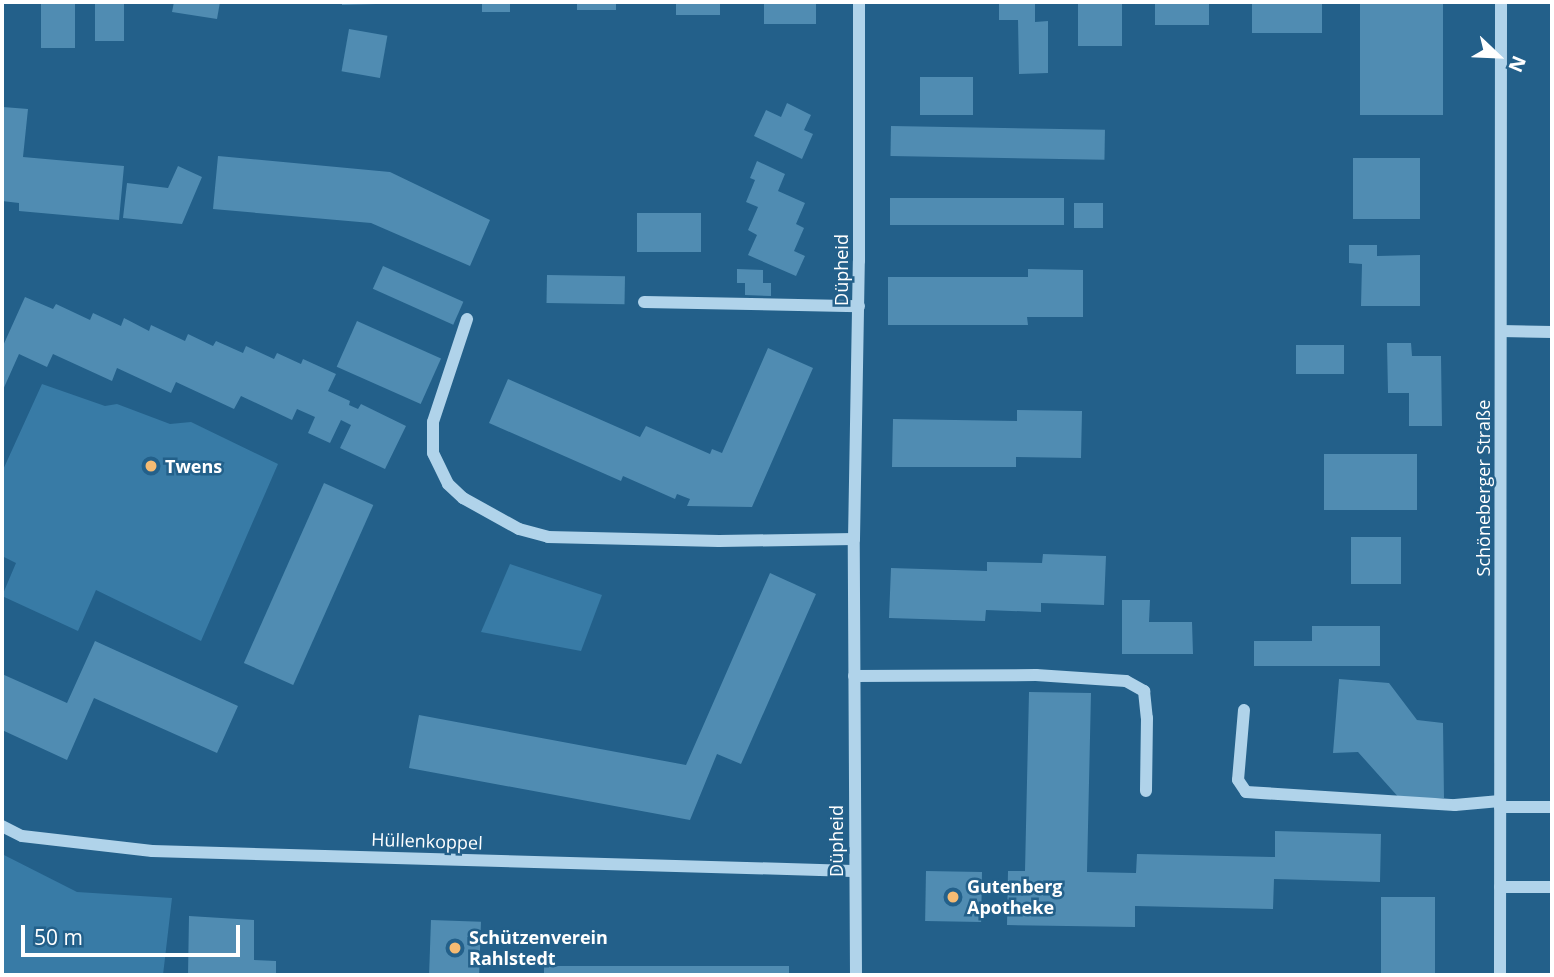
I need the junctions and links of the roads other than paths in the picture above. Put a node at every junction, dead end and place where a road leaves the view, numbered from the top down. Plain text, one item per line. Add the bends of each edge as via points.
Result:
1 (859, 2) edge
2 (1501, 2) edge
3 (644, 302) dead end
4 (859, 306) junction
5 (467, 319) dead end
6 (1501, 331) junction
7 (1552, 332) edge
8 (853, 539) junction
9 (854, 676) junction
10 (1244, 710) dead end
11 (1146, 791) dead end
12 (1500, 804) junction
13 (1552, 807) edge
14 (2, 826) edge
15 (853, 872) junction
16 (1500, 887) junction
17 (1552, 887) edge
18 (856, 975) edge
19 (1500, 975) edge

1 - 4 street, Düpheid
2 - 6 street, Schöneberger Straße
3 - 4 street
4 - 8 street, Düpheid
5 - 8 street via 433,422 433,453 448,484 464,498 519,529 548,537
6 - 7 street
6 - 12 street, Schöneberger Straße
8 - 9 street, Düpheid
9 - 11 street via 1036,675 1126,681 1144,691
9 - 15 street, Düpheid
10 - 12 street via 1238,780 1246,792
12 - 13 street
12 - 16 street, Schöneberger Straße
14 - 15 street, Hüllenkoppel via 22,836 152,851
15 - 18 street, Düpheid
16 - 17 street
16 - 19 street, Schöneberger Straße

